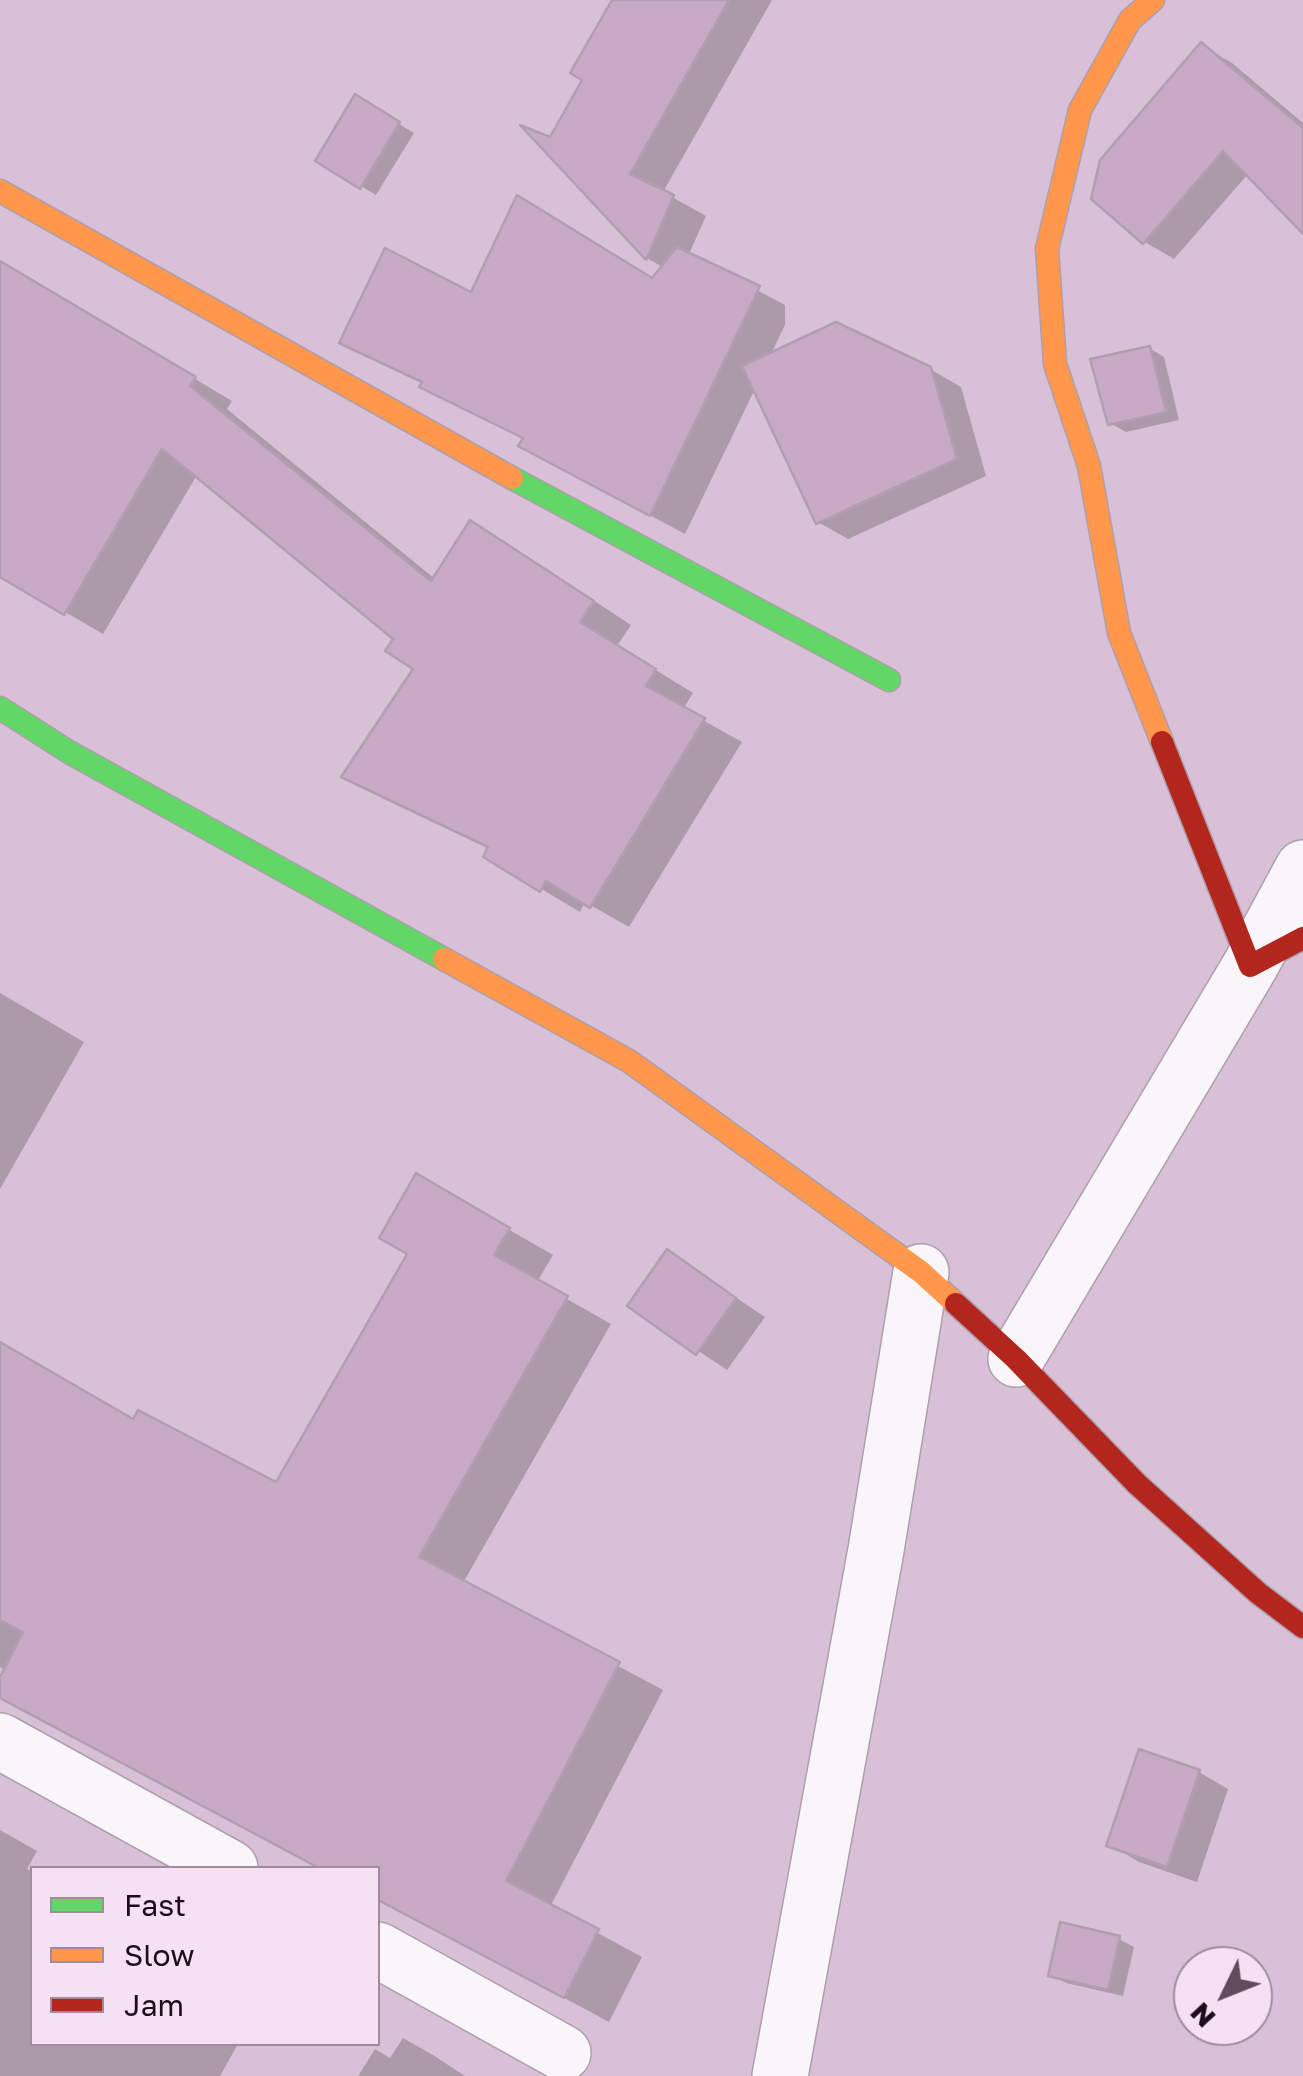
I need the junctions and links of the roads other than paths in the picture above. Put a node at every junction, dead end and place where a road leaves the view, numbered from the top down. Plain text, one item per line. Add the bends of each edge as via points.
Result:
1 (1140, 7) edge
2 (0, 192) edge
3 (889, 680) dead end
4 (0, 708) edge
5 (1303, 868) edge
6 (1303, 938) edge
7 (1250, 966) junction
8 (922, 1272) junction
9 (1016, 1360) junction
10 (1303, 1626) edge
11 (0, 1741) edge
12 (226, 1866) edge
13 (380, 1951) edge
14 (563, 2053) dead end
15 (780, 2076) edge

1 - 7 street via 1080,110 1046,248 1055,364 1088,466 1119,632
2 - 3 street via 435,437
4 - 8 street via 629,1061
5 - 7 street
6 - 7 street
7 - 9 street
8 - 9 street
8 - 15 street
9 - 10 street via 1137,1484
11 - 12 street
13 - 14 street

